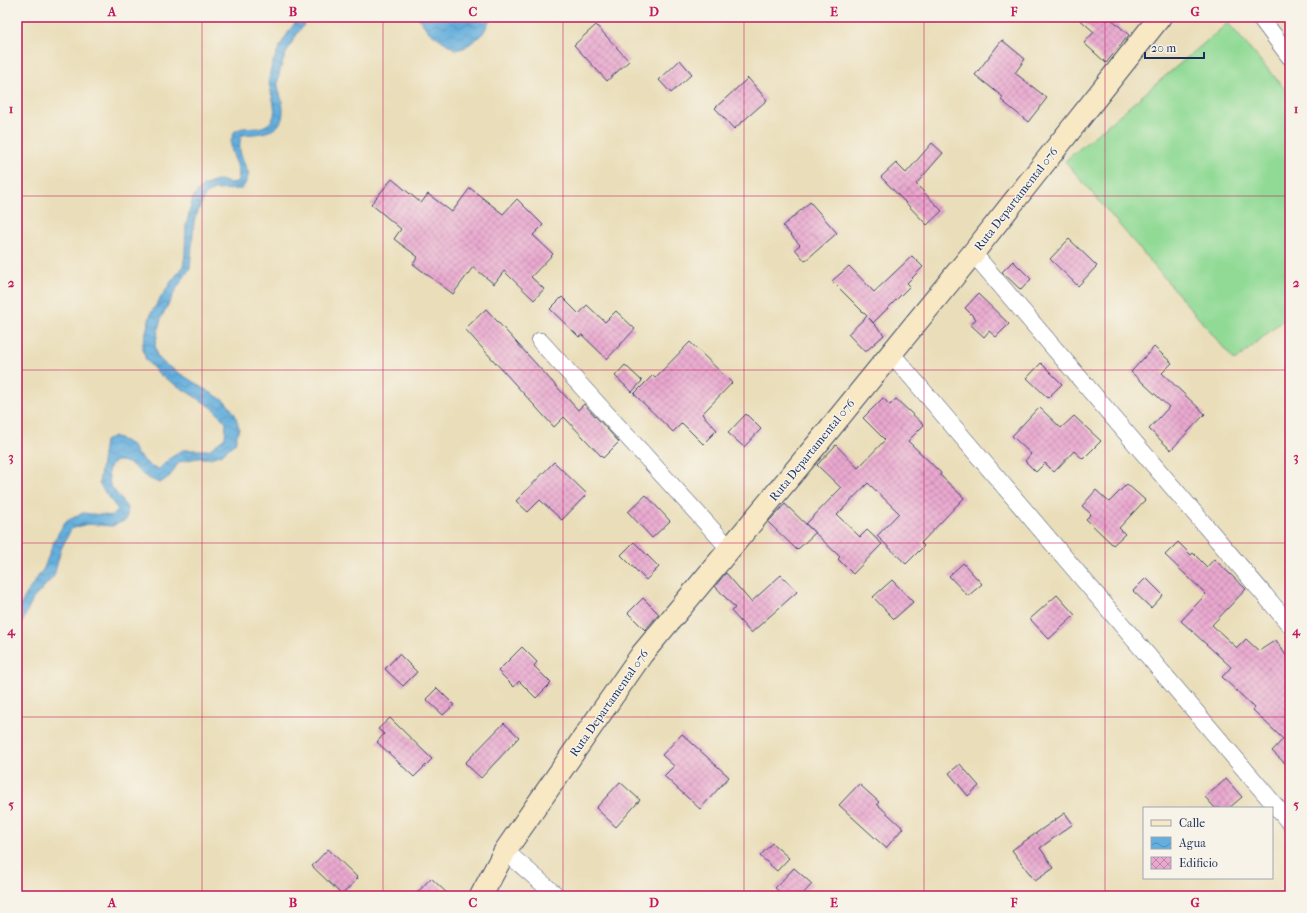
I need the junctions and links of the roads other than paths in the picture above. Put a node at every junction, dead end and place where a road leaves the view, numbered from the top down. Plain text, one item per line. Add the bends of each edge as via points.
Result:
1 (1160, 17) edge
2 (1260, 17) edge
3 (1290, 57) edge
4 (973, 253) junction
5 (540, 341) dead end
6 (891, 353) junction
7 (730, 549) junction
8 (1290, 625) edge
9 (1290, 823) edge
10 (505, 851) junction
11 (480, 896) edge
12 (557, 896) edge

1 - 4 main road, Ruta Departamental 076
2 - 3 street
4 - 6 main road, Ruta Departamental 076
4 - 8 street
5 - 7 street
6 - 7 main road, Ruta Departamental 076
6 - 9 street
7 - 10 main road, Ruta Departamental 076 via 642,654
10 - 11 main road, Ruta Departamental 076
10 - 12 street

